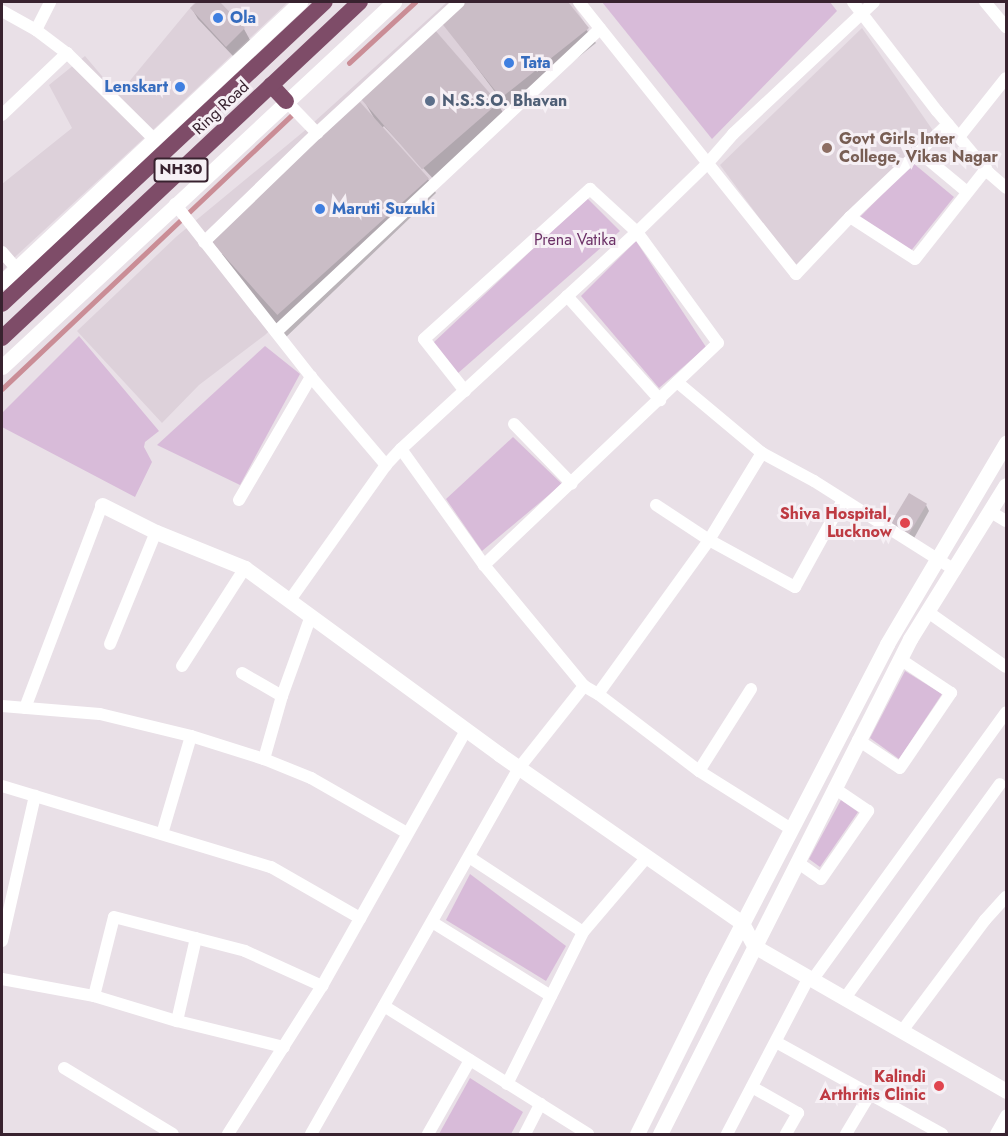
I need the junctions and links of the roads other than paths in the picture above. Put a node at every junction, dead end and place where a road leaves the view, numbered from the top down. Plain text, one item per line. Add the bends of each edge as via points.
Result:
1 (50, 2) edge
2 (300, 2) edge
3 (325, 2) edge
4 (360, 2) edge
5 (394, 2) edge
6 (459, 2) edge
7 (579, 2) edge
8 (853, 2) edge
9 (874, 2) edge
10 (985, 2) edge
11 (2, 11) edge
12 (862, 12) junction
13 (1006, 27) edge
14 (600, 29) junction
15 (36, 30) junction
16 (67, 53) junction
17 (1006, 78) edge
18 (271, 85) junction
19 (290, 105) junction
20 (2, 116) edge
21 (948, 124) junction
22 (313, 129) junction
23 (959, 137) junction
24 (153, 139) junction
25 (919, 152) junction
26 (707, 164) junction
27 (986, 169) junction
28 (1006, 188) edge
29 (967, 192) junction
30 (178, 207) junction
31 (850, 217) junction
32 (637, 232) junction
33 (204, 242) junction
34 (2, 252) edge
35 (16, 268) junction
36 (2, 282) edge
37 (567, 296) junction
38 (2, 304) edge
39 (276, 332) junction
40 (2, 339) edge
41 (2, 367) edge
42 (311, 377) junction
43 (678, 382) junction
44 (465, 391) junction
45 (660, 400) junction
46 (514, 424) dead end
47 (401, 449) junction
48 (1005, 450) edge
49 (762, 453) junction
50 (386, 465) junction
51 (572, 484) junction
52 (1006, 485) edge
53 (239, 500) dead end
54 (843, 500) junction
55 (656, 504) dead end
56 (102, 505) joint
57 (991, 512) junction
58 (1006, 520) edge
59 (156, 532) junction
60 (709, 540) junction
61 (938, 559) junction
62 (484, 565) junction
63 (245, 568) junction
64 (955, 570) junction
65 (290, 600) junction
66 (928, 612) junction
67 (311, 616) junction
68 (110, 644) dead end
69 (900, 658) junction
70 (182, 666) dead end
71 (1006, 667) edge
72 (242, 673) dead end
73 (584, 686) junction
74 (752, 689) dead end
75 (598, 694) junction
76 (282, 696) junction
77 (2, 706) edge
78 (25, 708) junction
79 (1006, 712) edge
80 (466, 729) junction
81 (191, 736) junction
82 (858, 740) junction
83 (264, 759) junction
84 (519, 768) junction
85 (699, 771) junction
86 (1000, 784) dead end
87 (2, 786) edge
88 (834, 788) junction
89 (35, 796) junction
90 (791, 829) junction
91 (406, 833) junction
92 (162, 834) junction
93 (469, 857) junction
94 (647, 857) junction
95 (797, 862) junction
96 (1006, 897) edge
97 (360, 918) junction
98 (432, 922) junction
99 (742, 923) junction
100 (583, 932) junction
101 (196, 938) junction
102 (2, 941) edge
103 (754, 946) junction
104 (811, 978) junction
105 (2, 979) edge
106 (322, 986) junction
107 (94, 996) junction
108 (551, 996) junction
109 (845, 998) junction
110 (384, 1006) junction
111 (177, 1021) junction
112 (902, 1031) junction
113 (776, 1042) junction
114 (284, 1047) junction
115 (470, 1060) junction
116 (64, 1068) dead end
117 (507, 1084) junction
118 (752, 1087) junction
119 (1006, 1091) edge
120 (870, 1094) junction
121 (540, 1104) junction
122 (1006, 1116) edge
123 (173, 1134) edge
124 (228, 1134) edge
125 (311, 1134) edge
126 (428, 1134) edge
127 (525, 1134) edge
128 (588, 1134) edge
129 (637, 1134) edge
130 (660, 1134) edge
131 (728, 1134) edge
132 (786, 1134) edge
133 (846, 1134) edge
134 (942, 1134) edge
135 (996, 1134) edge

1 - 15 street
2 - 24 street
3 - 38 highway, Ring Road / NH30
4 - 18 highway, Ring Road / NH30
5 - 19 street
6 - 22 street
7 - 14 street
8 - 12 street
9 - 12 street
10 - 13 street
11 - 15 street
12 - 21 street
12 - 26 street via 733,134
14 - 26 street
14 - 39 street
15 - 16 street
16 - 20 street
16 - 24 street
17 - 23 street
18 - 19 highway
18 - 40 highway, Ring Road / NH30
19 - 22 street
19 - 30 street
21 - 23 street
21 - 25 street
22 - 33 street
23 - 27 street
24 - 35 street
25 - 29 street
25 - 31 street
26 - 31 street via 796,274
26 - 32 street
27 - 28 street
27 - 29 street
29 - 31 street via 915,259
30 - 33 street
30 - 41 street
32 - 37 street
32 - 43 street via 718,343
32 - 44 street via 590,189 424,339
33 - 39 street
34 - 35 street
35 - 36 street
37 - 44 street
37 - 45 street
39 - 42 street
42 - 50 street
42 - 53 street
43 - 45 street
43 - 49 street
44 - 47 street
45 - 51 street
46 - 51 street
47 - 50 street
47 - 62 street
48 - 61 street
49 - 54 street
49 - 60 street
50 - 65 street
51 - 62 street
52 - 57 street
54 - 60 street via 795,587
54 - 61 street
55 - 60 street
56 - 59 street
56 - 78 street
57 - 58 street
57 - 64 street
59 - 63 street
59 - 68 street
60 - 75 street
61 - 64 street
61 - 90 street via 887,644
62 - 73 street
63 - 65 street
63 - 70 street
64 - 66 street
65 - 67 street
66 - 69 street
66 - 71 street
67 - 76 street
67 - 80 street
69 - 82 street
69 - 82 street via 951,693 900,768
72 - 76 street
73 - 75 street
73 - 84 street
74 - 85 street
75 - 85 street
76 - 83 street
77 - 78 street
78 - 81 street via 83,710
79 - 104 street
80 - 84 street
80 - 91 street
81 - 83 street
81 - 92 street
82 - 88 street
83 - 91 street via 310,778
84 - 93 street
84 - 94 street
85 - 90 street
86 - 109 street
87 - 89 street
88 - 95 street
88 - 95 street via 868,811 821,879
89 - 92 street
89 - 102 street
90 - 99 street
91 - 97 street
92 - 97 street via 271,867
93 - 98 street
93 - 100 street
94 - 99 street
94 - 100 street
95 - 103 street
96 - 112 street
97 - 106 street
98 - 108 street
98 - 110 street
99 - 103 street
99 - 129 street
100 - 108 street
101 - 106 street via 245,951
101 - 107 street via 114,916
101 - 111 street
103 - 104 street
103 - 130 street
104 - 109 street
104 - 113 street
105 - 107 street
106 - 114 street
107 - 111 street
108 - 117 street
109 - 112 street
110 - 115 street
110 - 125 street
111 - 114 street
112 - 119 street
113 - 118 street
113 - 120 street
114 - 124 street
115 - 117 street
115 - 126 street
116 - 123 street
117 - 121 street
118 - 131 street
118 - 132 street via 798,1113
120 - 133 street
120 - 134 street
121 - 127 street
121 - 128 street
122 - 135 street

